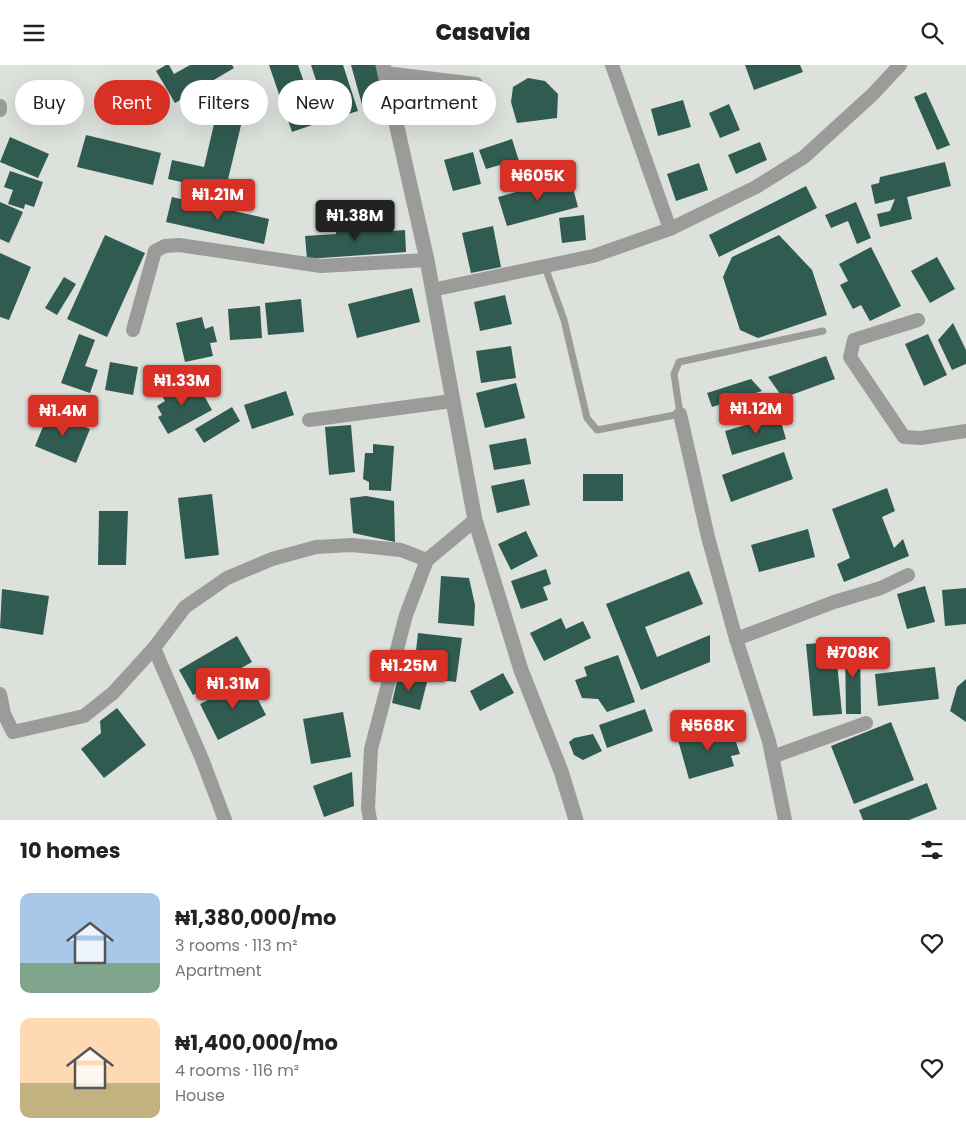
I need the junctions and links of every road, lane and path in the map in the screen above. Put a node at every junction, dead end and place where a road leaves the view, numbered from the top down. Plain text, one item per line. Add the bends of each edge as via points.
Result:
1 (612, 65) edge
2 (900, 65) edge
3 (384, 69) edge
4 (451, 80) edge
5 (0, 106) edge
6 (0, 110) edge
7 (670, 229) junction
8 (427, 259) junction
9 (545, 267) junction
10 (432, 290) junction
11 (918, 320) dead end
12 (133, 330) dead end
13 (823, 331) dead end
14 (452, 401) junction
15 (680, 414) junction
16 (309, 420) dead end
17 (966, 431) edge
18 (475, 520) junction
19 (426, 560) junction
20 (908, 575) dead end
21 (736, 639) junction
22 (154, 648) junction
23 (0, 694) edge
24 (866, 723) dead end
25 (13, 732) junction
26 (0, 738) edge
27 (772, 757) junction
28 (225, 820) edge
29 (370, 820) edge
30 (576, 820) edge
31 (785, 820) edge

1 - 7 street
2 - 7 street via 804,157 756,187
3 - 4 street
3 - 8 street
5 - 6 street
7 - 9 street via 593,256
8 - 10 street
8 - 12 street via 320,266 178,245 165,246 155,251
9 - 10 street
9 - 15 lane via 564,320 587,418 597,430
10 - 14 street
11 - 17 street via 854,341 850,357 904,437 921,438
13 - 15 lane via 679,363 674,374
14 - 16 street
14 - 18 street
15 - 21 street via 708,537
18 - 19 street
18 - 30 street via 521,670 561,771
19 - 22 street via 401,550 352,545 316,547 272,559 227,578 185,607
19 - 29 street via 406,615 372,749
20 - 21 street via 881,588 834,601
21 - 27 street
22 - 25 street via 113,693 84,716
22 - 28 street
23 - 25 street via 4,714
24 - 27 street
25 - 26 street
27 - 31 street

